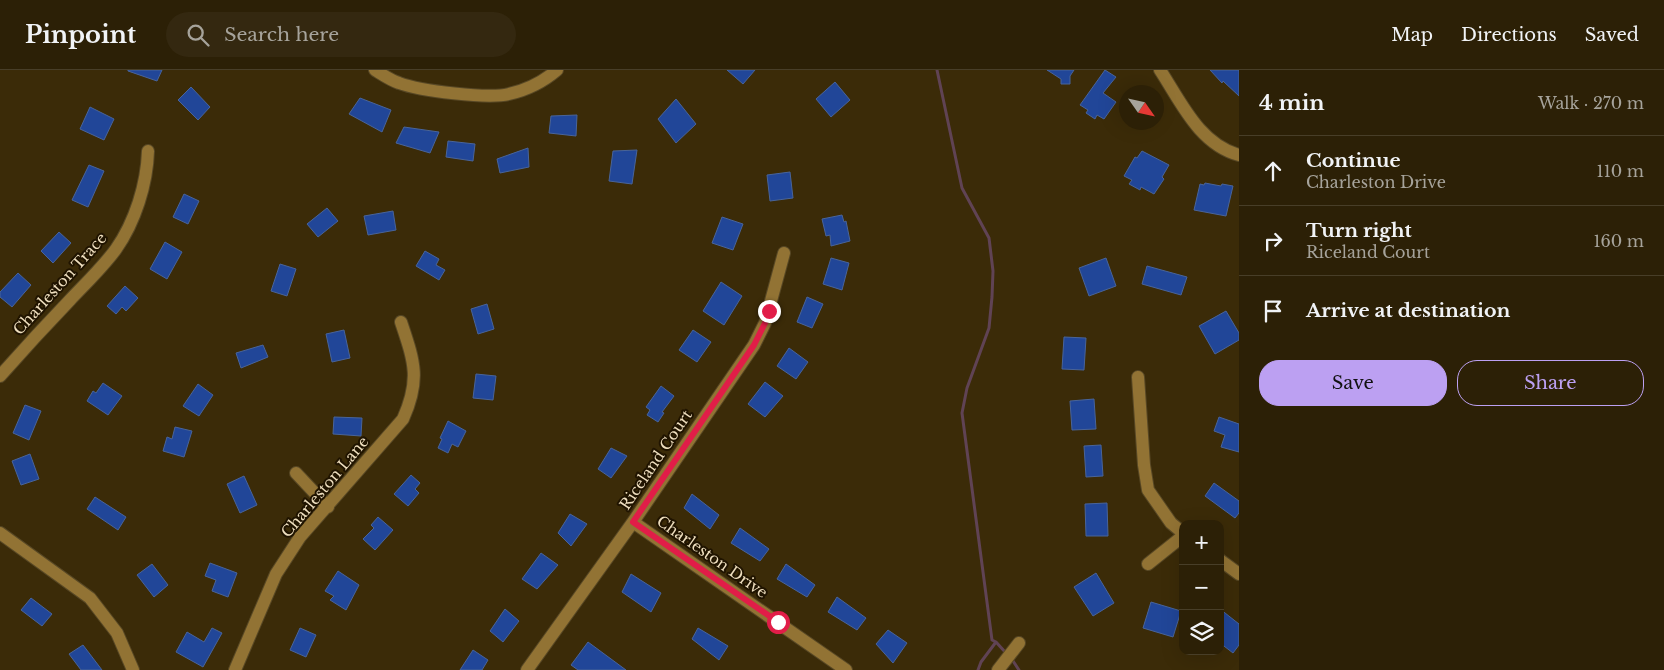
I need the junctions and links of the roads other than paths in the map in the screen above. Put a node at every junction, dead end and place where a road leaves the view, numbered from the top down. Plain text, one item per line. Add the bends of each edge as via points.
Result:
1 (376, 70) edge
2 (557, 70) edge
3 (1160, 70) edge
4 (148, 151) dead end
5 (1239, 155) edge
6 (784, 253) dead end
7 (401, 322) dead end
8 (0, 376) edge
9 (1138, 377) dead end
10 (296, 472) dead end
11 (328, 507) junction
12 (633, 522) junction
13 (1179, 531) edge
14 (0, 533) edge
15 (1179, 538) edge
16 (1224, 563) edge
17 (1148, 564) dead end
18 (1239, 574) edge
19 (1019, 643) dead end
20 (133, 670) edge
21 (235, 670) edge
22 (526, 670) edge
23 (846, 670) edge
24 (998, 670) edge

1 - 2 street via 398,83 470,95 507,95 526,90
3 - 5 street via 1199,129 1218,147
4 - 8 street, Charleston Trace via 148,172 133,217 118,247
6 - 12 street, Riceland Court via 765,323 754,345
7 - 11 street, Charleston Lane via 414,368 410,404 403,419
9 - 13 street via 1148,490
10 - 11 street
11 - 21 street, Charleston Lane via 300,537 276,574
12 - 22 street, Riceland Court
12 - 23 street, Charleston Drive
14 - 20 street via 90,598 117,633
15 - 17 street
16 - 18 street
19 - 24 street

